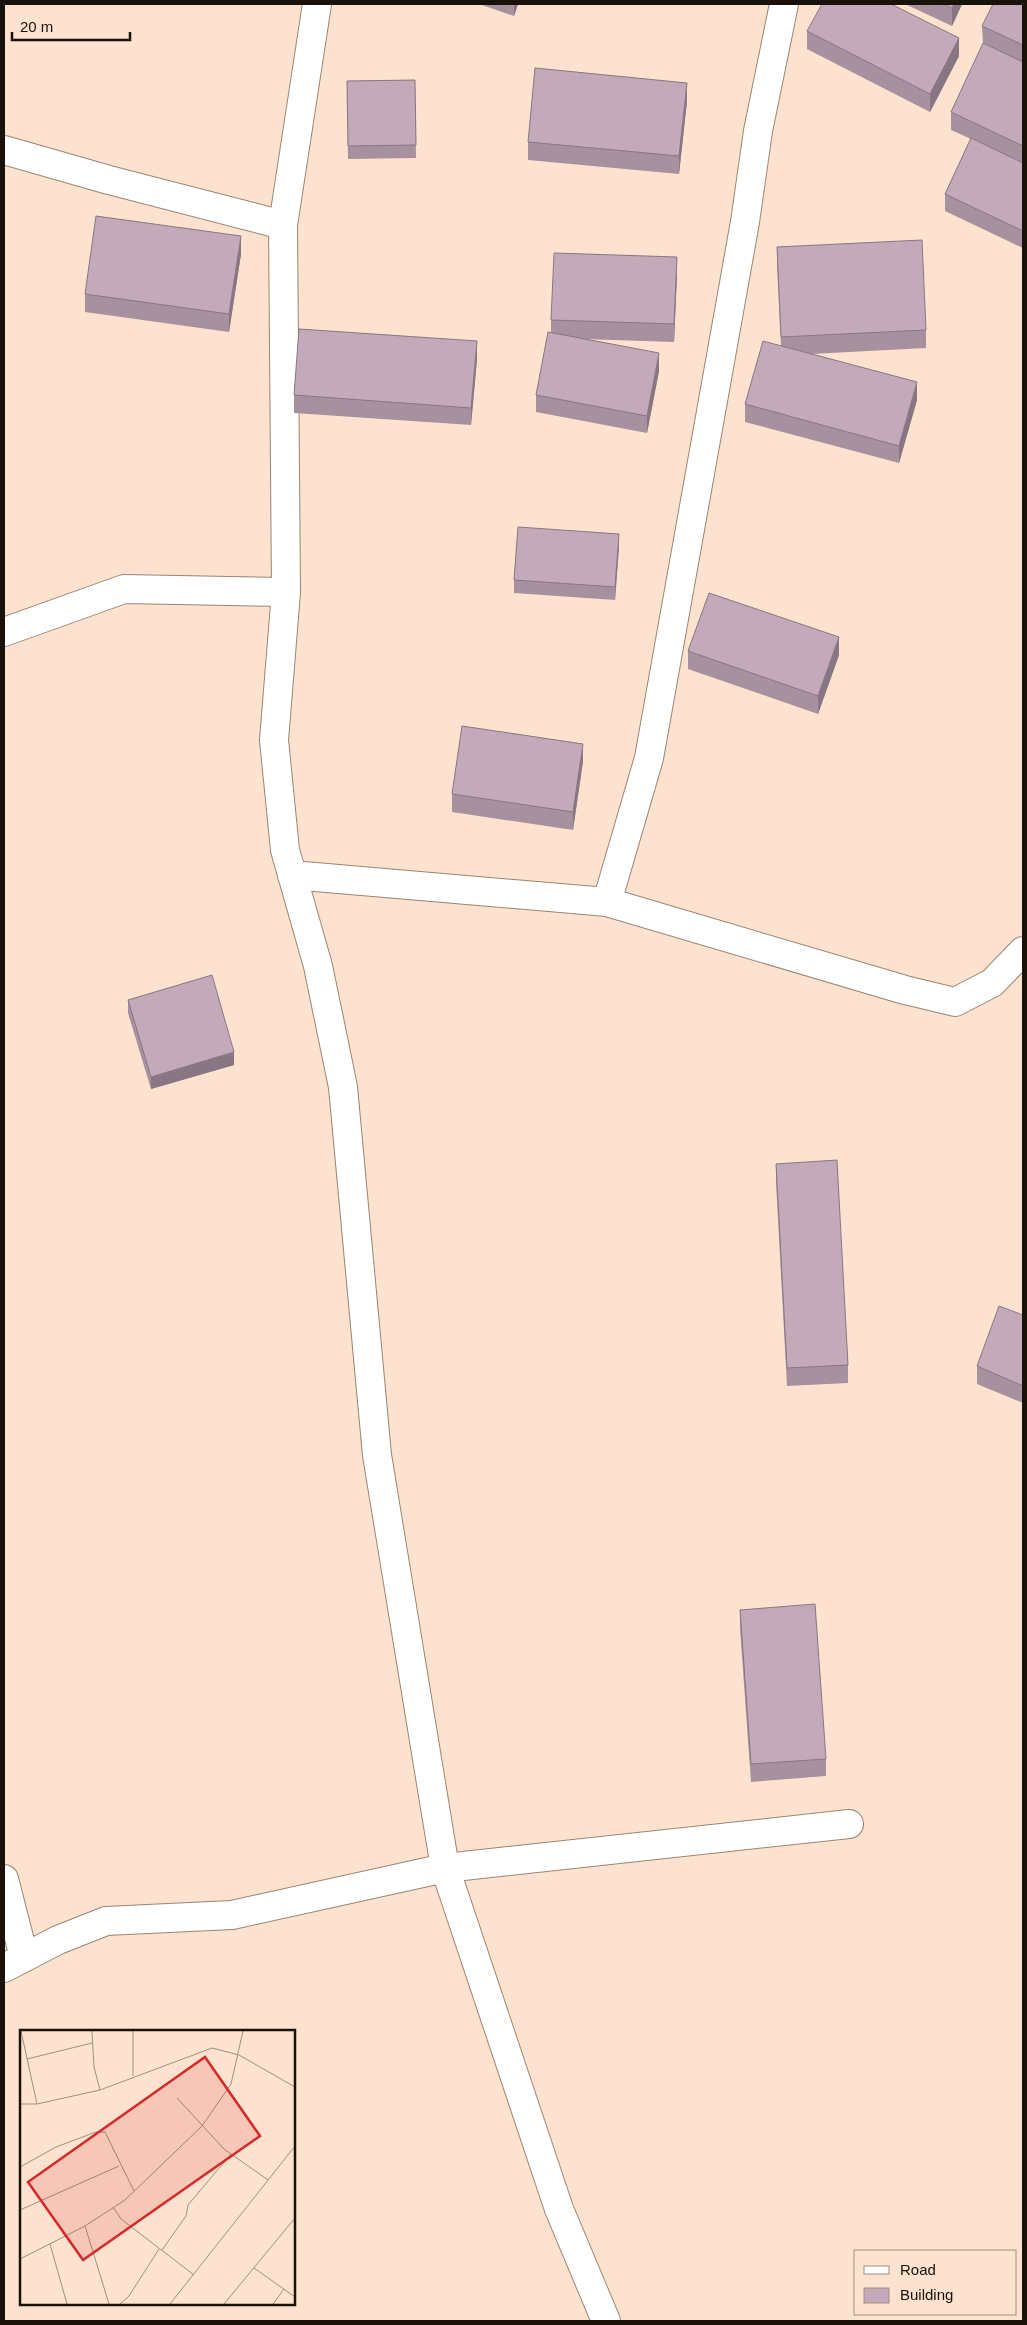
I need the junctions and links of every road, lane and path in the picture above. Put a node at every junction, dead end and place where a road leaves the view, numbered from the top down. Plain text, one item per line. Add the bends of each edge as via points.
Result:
1 (317, 4) edge
2 (784, 4) edge
3 (4, 150) edge
4 (283, 225) junction
5 (286, 592) junction
6 (4, 632) edge
7 (292, 875) junction
8 (607, 902) junction
9 (1023, 951) edge
10 (849, 1824) dead end
11 (445, 1868) junction
12 (4, 1879) edge
13 (14, 1962) edge
14 (606, 2321) edge

1 - 4 street
2 - 8 street via 758,131 745,222 649,758
3 - 4 street
4 - 5 street
5 - 6 street via 124,589
5 - 7 street via 274,740 285,850
7 - 8 street
7 - 11 street via 318,966 343,1088 376,1455
8 - 9 street via 955,1002 992,983
10 - 11 street
11 - 13 street via 232,1914 106,1921
11 - 14 street via 559,2209
12 - 13 street

